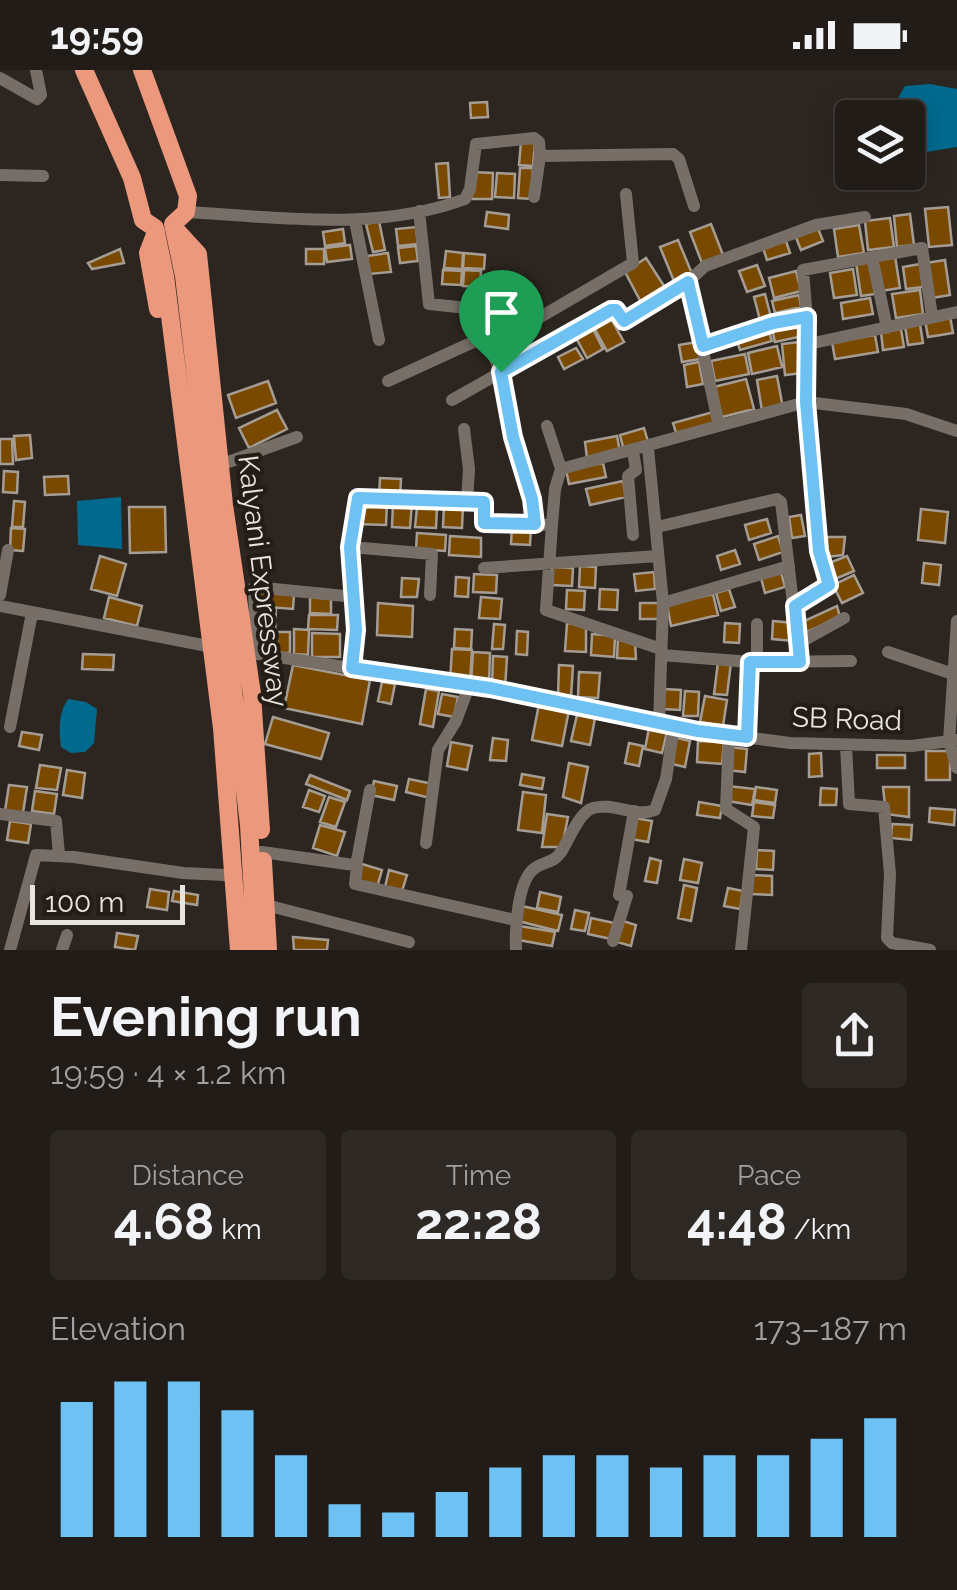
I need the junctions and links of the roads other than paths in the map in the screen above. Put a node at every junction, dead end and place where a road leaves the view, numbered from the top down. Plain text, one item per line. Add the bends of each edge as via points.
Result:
1 (36, 70) edge
2 (84, 70) edge
3 (142, 70) edge
4 (0, 78) edge
5 (540, 156) junction
6 (0, 175) edge
7 (43, 176) dead end
8 (626, 194) dead end
9 (534, 197) dead end
10 (694, 206) dead end
11 (419, 210) junction
12 (866, 217) dead end
13 (355, 221) junction
14 (169, 225) junction
15 (872, 257) junction
16 (688, 282) junction
17 (957, 312) edge
18 (932, 316) junction
19 (807, 317) junction
20 (887, 328) junction
21 (379, 340) dead end
22 (486, 342) junction
23 (809, 344) junction
24 (703, 346) junction
25 (501, 372) junction
26 (388, 381) dead end
27 (452, 400) dead end
28 (806, 402) junction
29 (547, 426) dead end
30 (719, 426) junction
31 (464, 429) dead end
32 (957, 431) edge
33 (297, 437) dead end
34 (648, 448) junction
35 (633, 451) junction
36 (220, 465) junction
37 (561, 469) junction
38 (467, 502) junction
39 (535, 524) junction
40 (552, 526) junction
41 (658, 527) junction
42 (633, 535) dead end
43 (350, 547) junction
44 (8, 550) dead end
45 (658, 556) junction
46 (549, 562) junction
47 (789, 566) junction
48 (484, 568) dead end
49 (0, 595) edge
50 (430, 595) dead end
51 (355, 598) junction
52 (663, 603) junction
53 (0, 606) edge
54 (795, 606) junction
55 (32, 613) junction
56 (844, 618) dead end
57 (957, 620) edge
58 (757, 624) dead end
59 (799, 642) junction
60 (226, 649) junction
61 (661, 652) junction
62 (888, 652) dead end
63 (851, 661) dead end
64 (753, 662) junction
65 (800, 662) junction
66 (352, 668) junction
67 (953, 674) junction
68 (469, 686) junction
69 (8, 717) edge
70 (666, 724) junction
71 (729, 735) junction
72 (747, 737) junction
73 (953, 741) edge
74 (846, 745) junction
75 (957, 768) edge
76 (370, 790) dead end
77 (634, 812) junction
78 (0, 814) edge
79 (426, 843) dead end
80 (262, 852) junction
81 (59, 855) junction
82 (356, 866) junction
83 (225, 875) junction
84 (266, 905) junction
85 (515, 920) junction
86 (67, 935) dead end
87 (612, 940) dead end
88 (409, 942) dead end
89 (10, 950) edge
90 (62, 950) edge
91 (230, 950) edge
92 (239, 950) edge
93 (256, 950) edge
94 (268, 950) edge
95 (516, 950) edge
96 (741, 950) edge
97 (930, 950) edge

1 - 4 street via 37,99
2 - 14 highway, Kalyani Expressway via 132,178 143,220
3 - 14 highway, Kalyani Expressway via 188,196
5 - 9 street
5 - 10 street via 673,154
5 - 11 street via 538,139 476,144 465,200
6 - 7 street
8 - 22 street via 633,263
11 - 13 street
11 - 22 street via 428,304 475,308
12 - 16 street via 757,245 705,266
13 - 14 street
13 - 21 street
14 - 36 highway, Kalyani Expressway via 198,254
14 - 60 highway via 184,276
14 - 60 highway, Kalyani Expressway via 148,253
15 - 18 street via 922,248
15 - 19 street via 804,269
15 - 20 street
16 - 24 street
16 - 25 street via 624,321 611,310
17 - 18 street
18 - 20 street
19 - 23 street
19 - 24 street
20 - 23 street
22 - 25 street
22 - 26 street
23 - 28 street
24 - 30 street
25 - 27 street
25 - 39 street
28 - 30 street
28 - 32 street via 906,414
28 - 54 street via 819,551 829,585
29 - 37 street
30 - 34 street
31 - 38 street
33 - 36 street
34 - 35 street
34 - 41 street
35 - 37 street
35 - 42 street
36 - 60 highway, Kalyani Expressway
37 - 40 street
38 - 39 street via 485,503 484,523
38 - 43 street via 358,498
39 - 40 street
40 - 46 street
41 - 45 street
41 - 47 street via 779,500
43 - 50 street via 432,554
43 - 51 street
44 - 49 street
45 - 46 street
45 - 52 street
46 - 48 street
46 - 61 street via 548,612
47 - 52 street
47 - 54 street
51 - 60 street via 254,587
51 - 66 street
52 - 61 street
53 - 55 street, SB Road
54 - 59 street
55 - 60 street, SB Road
55 - 69 street
56 - 59 street
57 - 67 street
58 - 64 street
59 - 65 street
60 - 66 street, SB Road
60 - 80 highway, Kalyani Expressway via 252,694
60 - 83 highway, Kalyani Expressway
60 - 92 highway
60 - 93 highway via 249,825
61 - 64 street
61 - 70 street
62 - 67 street
63 - 65 street
64 - 65 street
64 - 72 street
66 - 68 street, SB Road
67 - 73 street
68 - 70 street, SB Road
68 - 79 street via 438,750
70 - 71 street, SB Road
70 - 77 street via 662,799 650,813
71 - 72 street, SB Road
71 - 96 street via 726,809 754,827
72 - 74 street, SB Road
73 - 74 street, SB Road
73 - 75 street
74 - 97 street via 849,804 884,807 887,938
76 - 82 street
77 - 85 street via 587,811 559,856 528,874
77 - 87 street via 620,895 627,896
78 - 81 street via 56,820
80 - 82 street
80 - 84 highway, Kalyani Expressway
81 - 83 street
81 - 89 street via 34,858
82 - 85 street via 356,884
83 - 91 highway, Kalyani Expressway
84 - 88 street
84 - 94 highway, Kalyani Expressway
85 - 95 street
86 - 90 street

